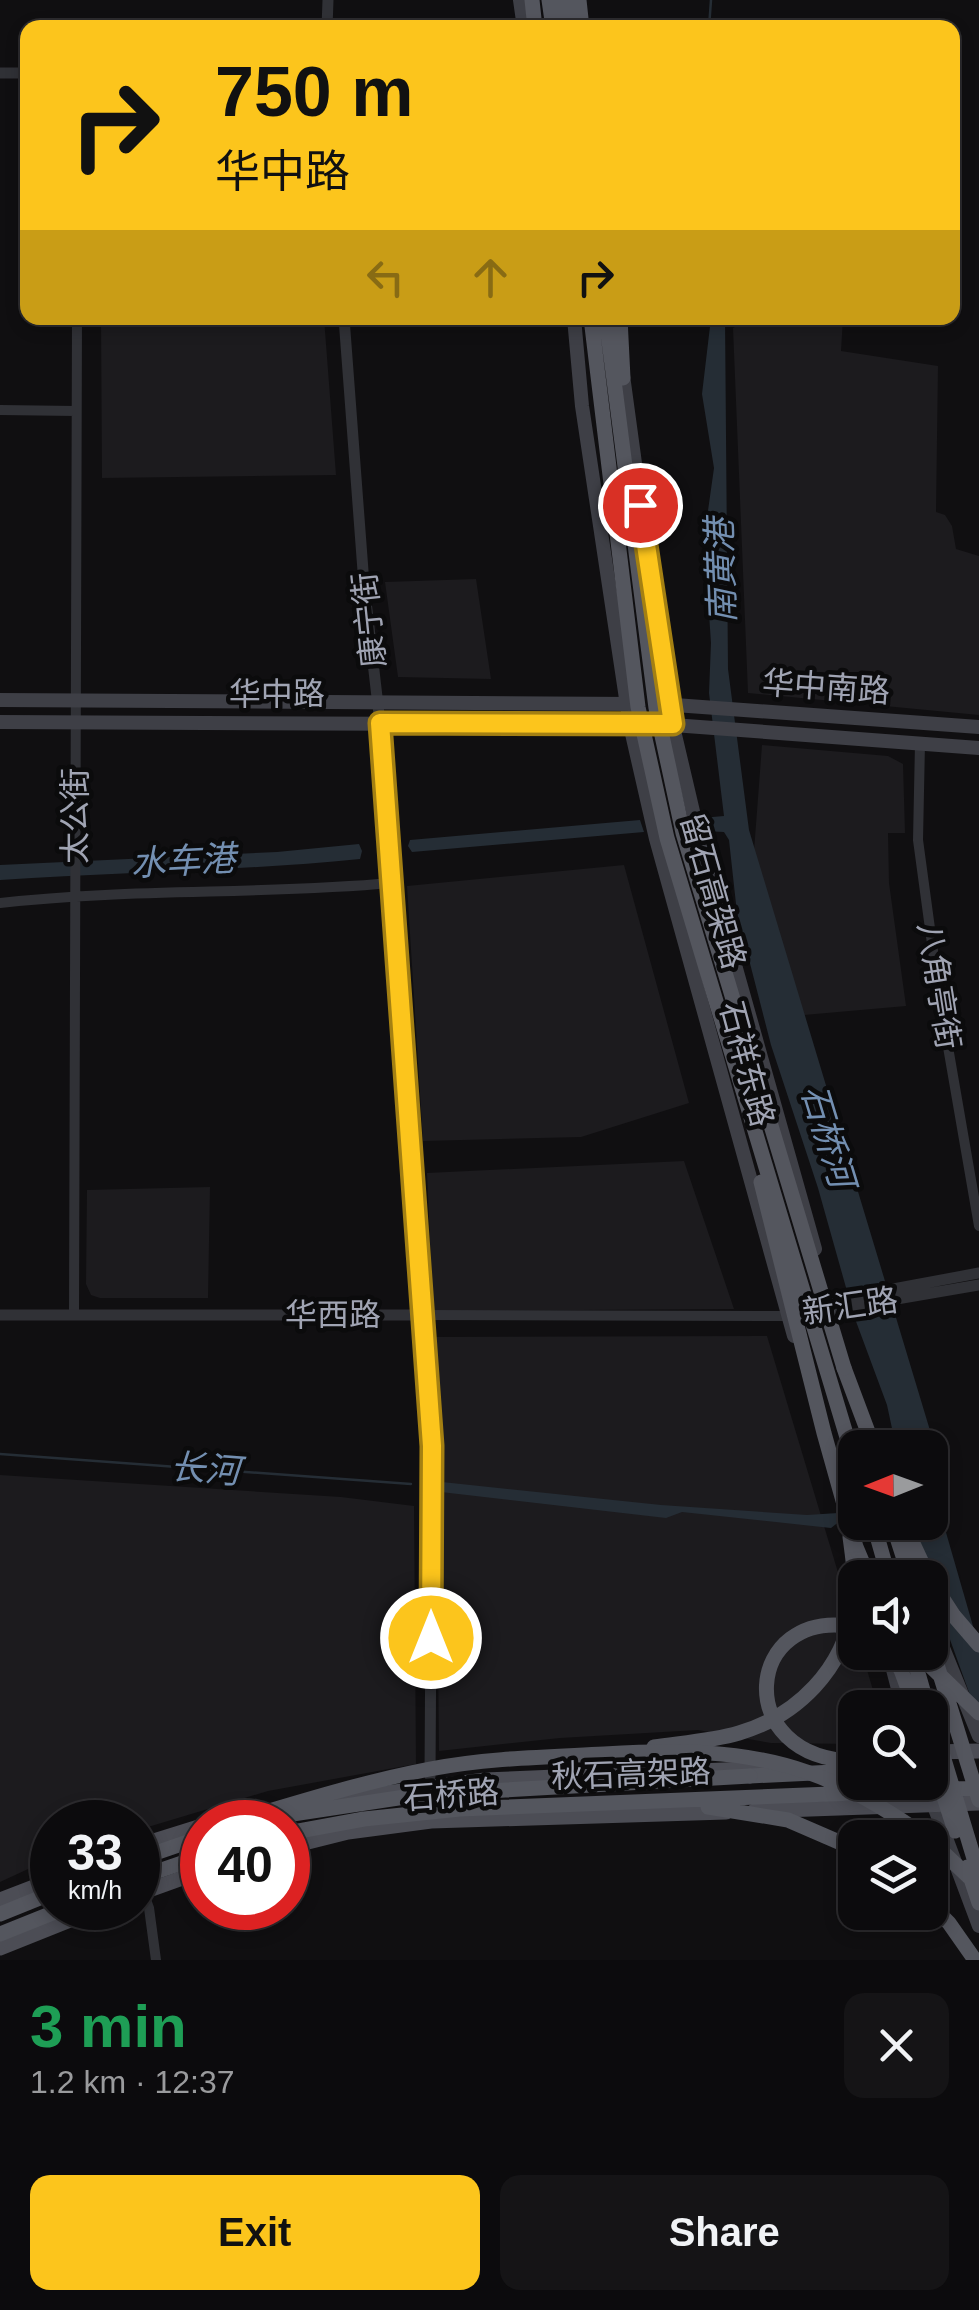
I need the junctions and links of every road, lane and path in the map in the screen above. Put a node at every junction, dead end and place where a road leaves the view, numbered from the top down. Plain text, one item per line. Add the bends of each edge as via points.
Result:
1 (77, 325) edge
2 (345, 325) edge
3 (575, 325) edge
4 (590, 325) edge
5 (607, 325) edge
6 (618, 325) edge
7 (619, 325) edge
8 (0, 410) edge
9 (76, 411) junction
10 (629, 487) junction
11 (78, 699) junction
12 (0, 700) edge
13 (378, 701) junction
14 (626, 704) junction
15 (668, 704) junction
16 (75, 721) junction
17 (0, 722) edge
18 (380, 723) junction
19 (673, 724) junction
20 (630, 725) junction
21 (979, 727) edge
22 (920, 743) junction
23 (979, 748) edge
24 (391, 883) junction
25 (74, 896) junction
26 (0, 904) edge
27 (741, 1084) junction
28 (979, 1226) edge
29 (979, 1274) edge
30 (979, 1286) edge
31 (897, 1293) junction
32 (838, 1303) junction
33 (0, 1314) edge
34 (74, 1315) junction
35 (423, 1315) junction
36 (786, 1316) junction
37 (845, 1430) edge
38 (866, 1430) edge
39 (869, 1430) edge
40 (838, 1469) edge
41 (838, 1476) edge
42 (853, 1540) edge
43 (948, 1606) edge
44 (838, 1625) edge
45 (979, 1645) edge
46 (948, 1660) edge
47 (933, 1670) edge
48 (939, 1670) edge
49 (979, 1713) edge
50 (957, 1726) junction
51 (979, 1736) edge
52 (979, 1751) edge
53 (599, 1754) junction
54 (948, 1754) edge
55 (948, 1758) edge
56 (838, 1762) edge
57 (979, 1764) edge
58 (838, 1767) edge
59 (838, 1767) edge
60 (948, 1767) edge
61 (948, 1773) edge
62 (979, 1779) edge
63 (430, 1785) junction
64 (973, 1789) edge
65 (305, 1800) edge
66 (931, 1800) edge
67 (945, 1800) edge
68 (979, 1801) edge
69 (629, 1803) junction
70 (310, 1804) edge
71 (932, 1804) junction
72 (310, 1811) edge
73 (900, 1820) edge
74 (431, 1821) junction
75 (310, 1829) edge
76 (838, 1841) edge
77 (310, 1842) edge
78 (948, 1858) edge
79 (979, 1875) edge
80 (979, 1887) edge
81 (30, 1893) edge
82 (30, 1900) edge
83 (979, 1903) edge
84 (3, 1909) edge
85 (30, 1922) edge
86 (948, 1923) edge
87 (979, 1926) edge
88 (45, 1930) edge
89 (152, 1930) edge
90 (0, 1934) edge
91 (0, 1948) edge
92 (156, 1960) edge
93 (976, 1960) edge

1 - 9 street, 太公街
2 - 13 street, 康宁街
3 - 14 main road, 石祥东路
4 - 27 highway, 留石高架路, bridge via 638,708 667,838
5 - 10 highway, 留石高架路, bridge
6 - 10 highway, bridge
7 - 15 main road, 石祥东路
8 - 9 street
9 - 11 street, 太公街
10 - 38 highway, 留石高架路, bridge via 656,708 683,833
11 - 12 main road, 华中路
11 - 13 main road, 华中路
11 - 16 street, 太公街
13 - 14 main road, 华中路
13 - 18 street, 康宁街
14 - 15 main road, 华中路
14 - 20 main road, 石祥东路
15 - 19 main road, 石祥东路
15 - 21 main road, 华中南路
16 - 17 main road, 华中路
16 - 18 main road, 华中路
16 - 25 street, 太公街
18 - 20 main road, 华中路
18 - 24 street, 康宁街
19 - 20 main road, 华中路
19 - 22 main road, 华中南路
19 - 32 main road, 石祥东路 via 699,837
20 - 36 main road, 石祥东路
22 - 23 main road, 华中南路
22 - 28 street, 八角亭街 via 918,840
24 - 25 street
24 - 35 street, 康宁街
25 - 26 street
25 - 34 street, 太公街
27 - 37 highway, 留石高架路, bridge
27 - 40 highway, bridge via 774,1242
29 - 31 street, 新汇路
30 - 31 street, 新汇路
31 - 32 street, 新汇路
32 - 36 street, 新汇路
32 - 39 main road, 石祥东路
33 - 34 street, 华西路
34 - 35 street, 华西路
35 - 36 street, 华西路
35 - 63 street, 康宁街 via 432,1446
36 - 41 main road, 石祥东路
42 - 53 highway, bridge via 851,1617 833,1662 799,1704 736,1734
43 - 45 highway
44 - 56 highway via 793,1635 773,1660 766,1688 772,1717 793,1743
46 - 51 main road
47 - 49 highway, bridge
48 - 50 highway, bridge
50 - 62 highway, bridge
50 - 68 highway, bridge
52 - 54 main road
53 - 65 highway, bridge via 431,1769
53 - 73 highway, bridge via 702,1752 779,1764 834,1782
55 - 57 highway, bridge
57 - 60 highway, bridge
58 - 63 main road, 石桥路
59 - 72 highway, 秋石高架路, bridge via 418,1794
61 - 79 highway, bridge
63 - 70 main road, 石桥路
63 - 74 street, 康宁街
64 - 69 highway, 秋石高架路, bridge
66 - 71 main road
67 - 83 highway, bridge
68 - 71 main road, 石桥路
69 - 75 highway, 秋石高架路, bridge via 460,1809
69 - 76 highway, bridge via 765,1815
71 - 74 main road, 石桥路
71 - 87 main road
74 - 77 main road, 石桥路
78 - 80 highway, bridge
81 - 84 main road
82 - 84 highway
85 - 90 highway
86 - 93 highway
88 - 91 main road
89 - 92 street

